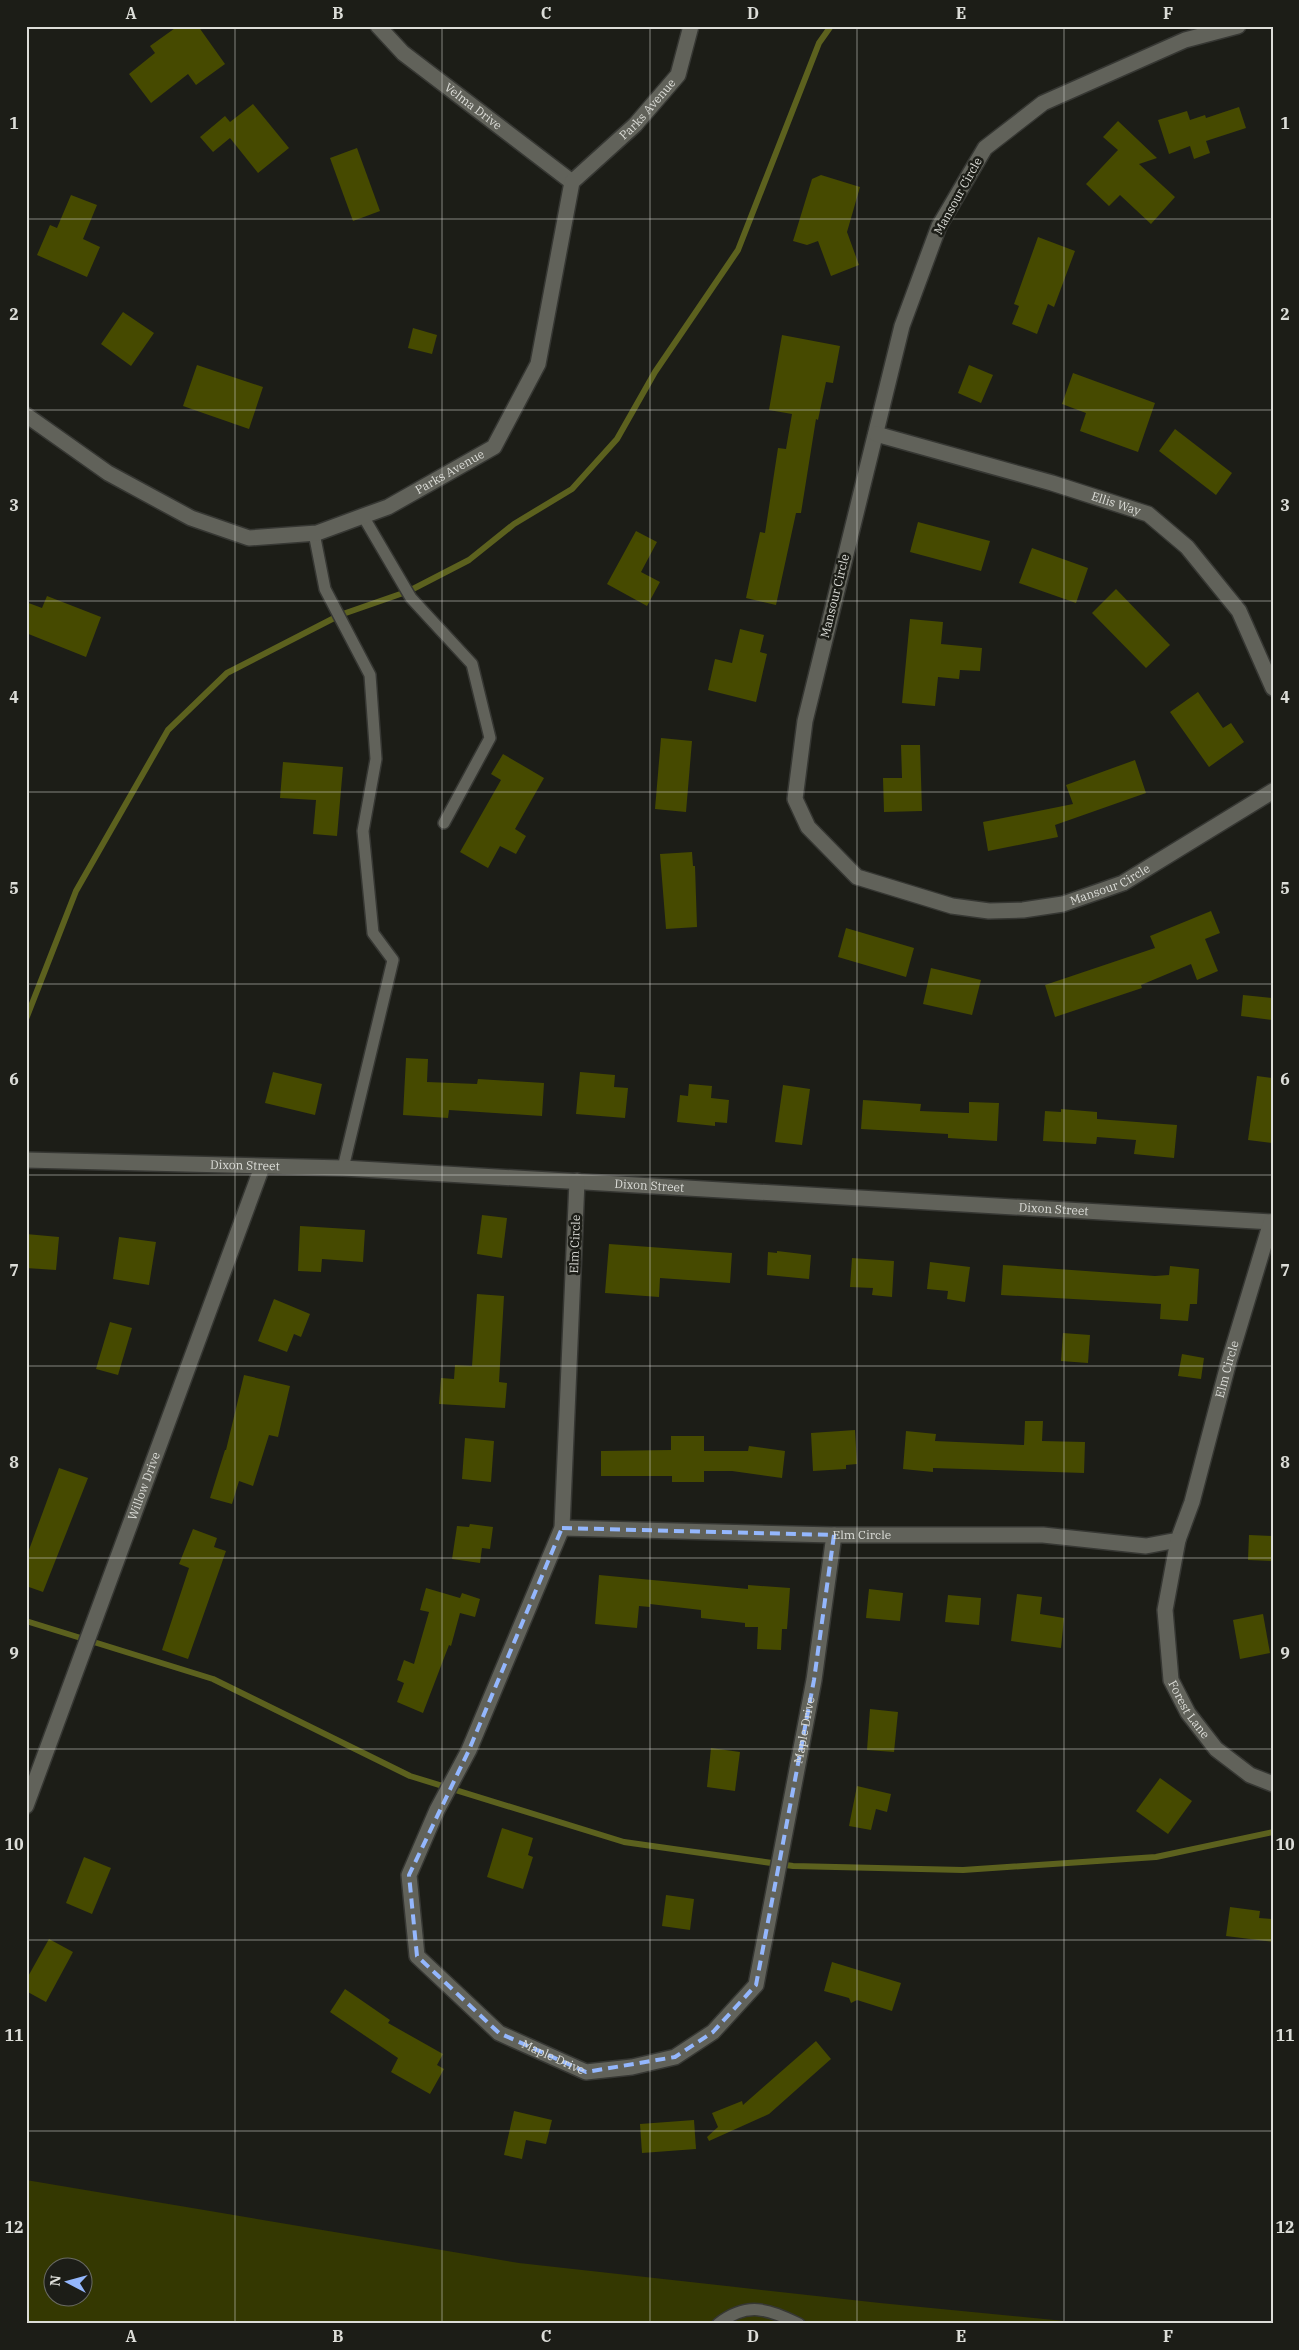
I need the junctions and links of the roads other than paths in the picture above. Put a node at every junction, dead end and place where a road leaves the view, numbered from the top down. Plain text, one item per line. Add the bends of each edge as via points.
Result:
1 (378, 26) edge
2 (691, 26) edge
3 (1238, 26) edge
4 (572, 182) junction
5 (26, 415) edge
6 (876, 434) junction
7 (363, 516) junction
8 (314, 533) junction
9 (1273, 688) edge
10 (1273, 791) edge
11 (444, 822) dead end
12 (26, 1160) edge
13 (262, 1167) junction
14 (343, 1168) junction
15 (577, 1180) junction
16 (1272, 1222) edge
17 (562, 1528) junction
18 (834, 1535) junction
19 (1178, 1540) junction
20 (1273, 1784) edge
21 (26, 1806) edge
22 (718, 2324) edge
23 (799, 2324) edge

1 - 4 street, Velma Drive via 403,53
2 - 4 street, Parks Avenue via 678,75 635,125
3 - 6 street, Mansour Circle via 1185,40 1043,103 985,148 939,226 902,326
4 - 7 street, Parks Avenue via 538,364 494,446 388,507
5 - 8 street, Parks Avenue via 108,473 191,518 249,538
6 - 9 street, Ellis Way via 1052,483 1148,514 1187,547 1239,611
6 - 10 street, Mansour Circle via 805,721 795,798 808,827 857,877 952,906 980,910 1023,910 1062,904 1123,883
7 - 8 street, Parks Avenue
7 - 11 lane via 411,598 472,664 490,738
8 - 14 lane via 325,588 370,675 376,759 363,831 373,933 393,960
12 - 13 street, Dixon Street
13 - 14 street, Dixon Street
13 - 21 street, Willow Drive
14 - 15 street, Dixon Street
15 - 16 street, Dixon Street
15 - 17 street, Elm Circle
16 - 19 street, Elm Circle via 1229,1361 1192,1502
17 - 18 street, Elm Circle
17 - 18 street, Maple Drive via 469,1750 437,1810 409,1875 417,1956 499,2033 586,2072 632,2067 675,2057 713,2032 756,1986 814,1680
18 - 19 street, Elm Circle via 1043,1535 1146,1546
19 - 20 street, Forest Lane via 1165,1610 1171,1680 1188,1714 1216,1749 1250,1775
22 - 23 lane via 750,2308 773,2312

